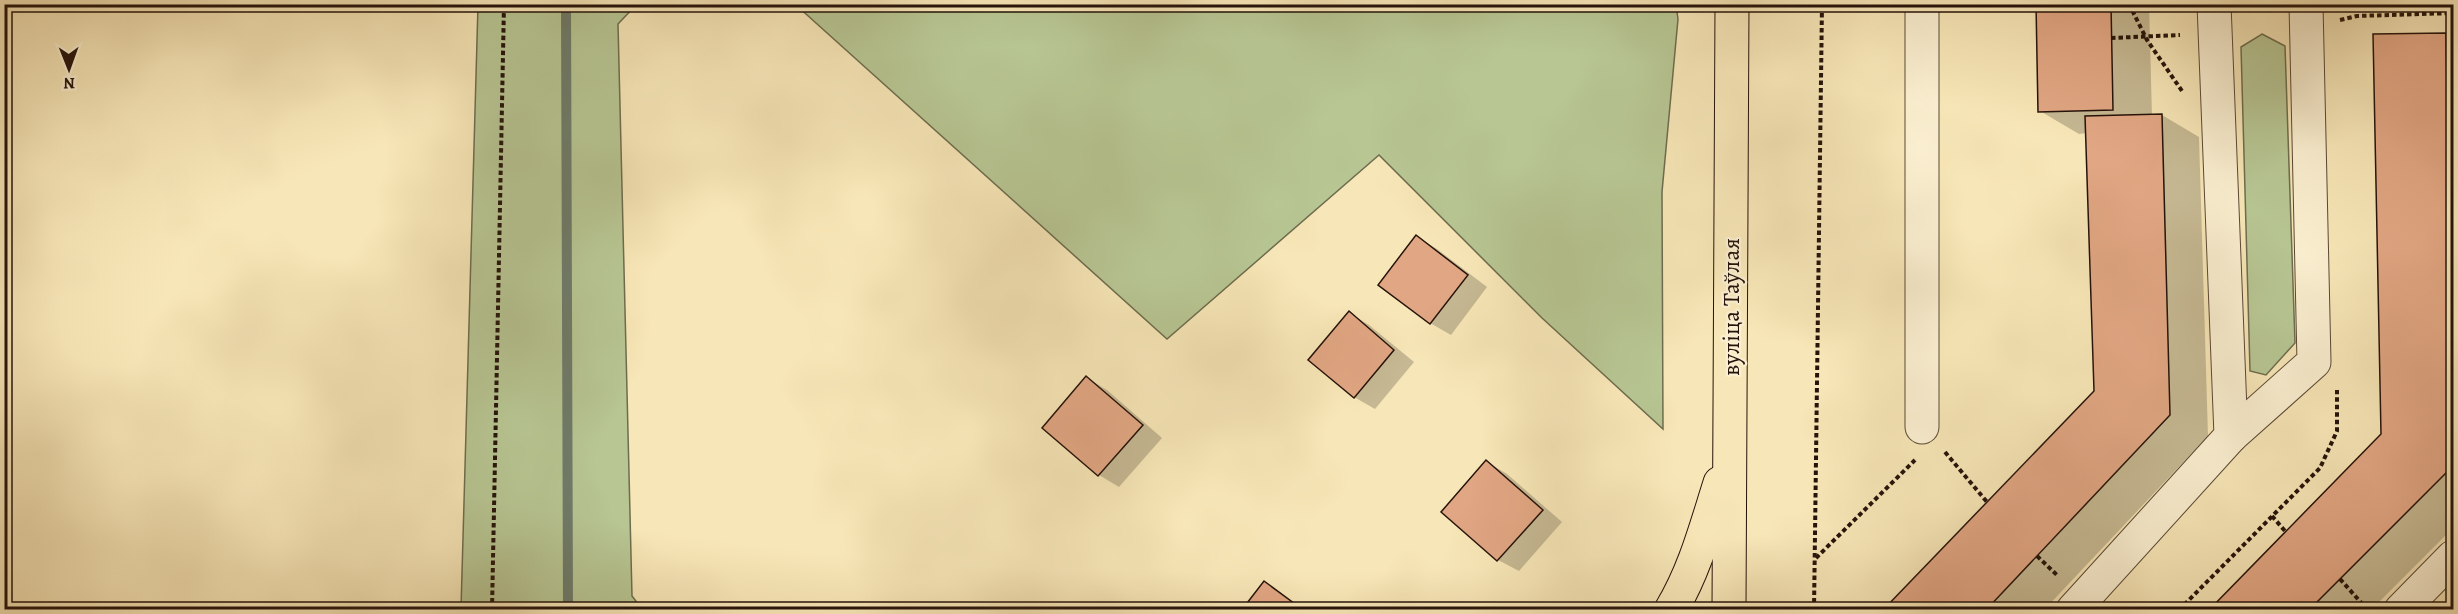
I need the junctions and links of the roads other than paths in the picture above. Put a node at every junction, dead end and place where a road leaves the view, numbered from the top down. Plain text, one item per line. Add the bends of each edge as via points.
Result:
1 (1732, 4) edge
2 (1922, 4) edge
3 (2214, 4) edge
4 (2307, 4) edge
5 (1929, 434) road end
6 (2231, 436) junction
7 (1731, 447) junction
8 (2453, 556) edge
9 (2067, 595) edge
10 (1671, 609) edge
11 (1729, 609) edge
12 (2401, 609) edge

1 - 7 main road, вуліца Таўлая
2 - 5 lane
3 - 6 lane
4 - 6 lane via 2313,362
6 - 9 lane
7 - 10 main road via 1698,557
7 - 11 main road, вуліца Таўлая
8 - 12 lane

